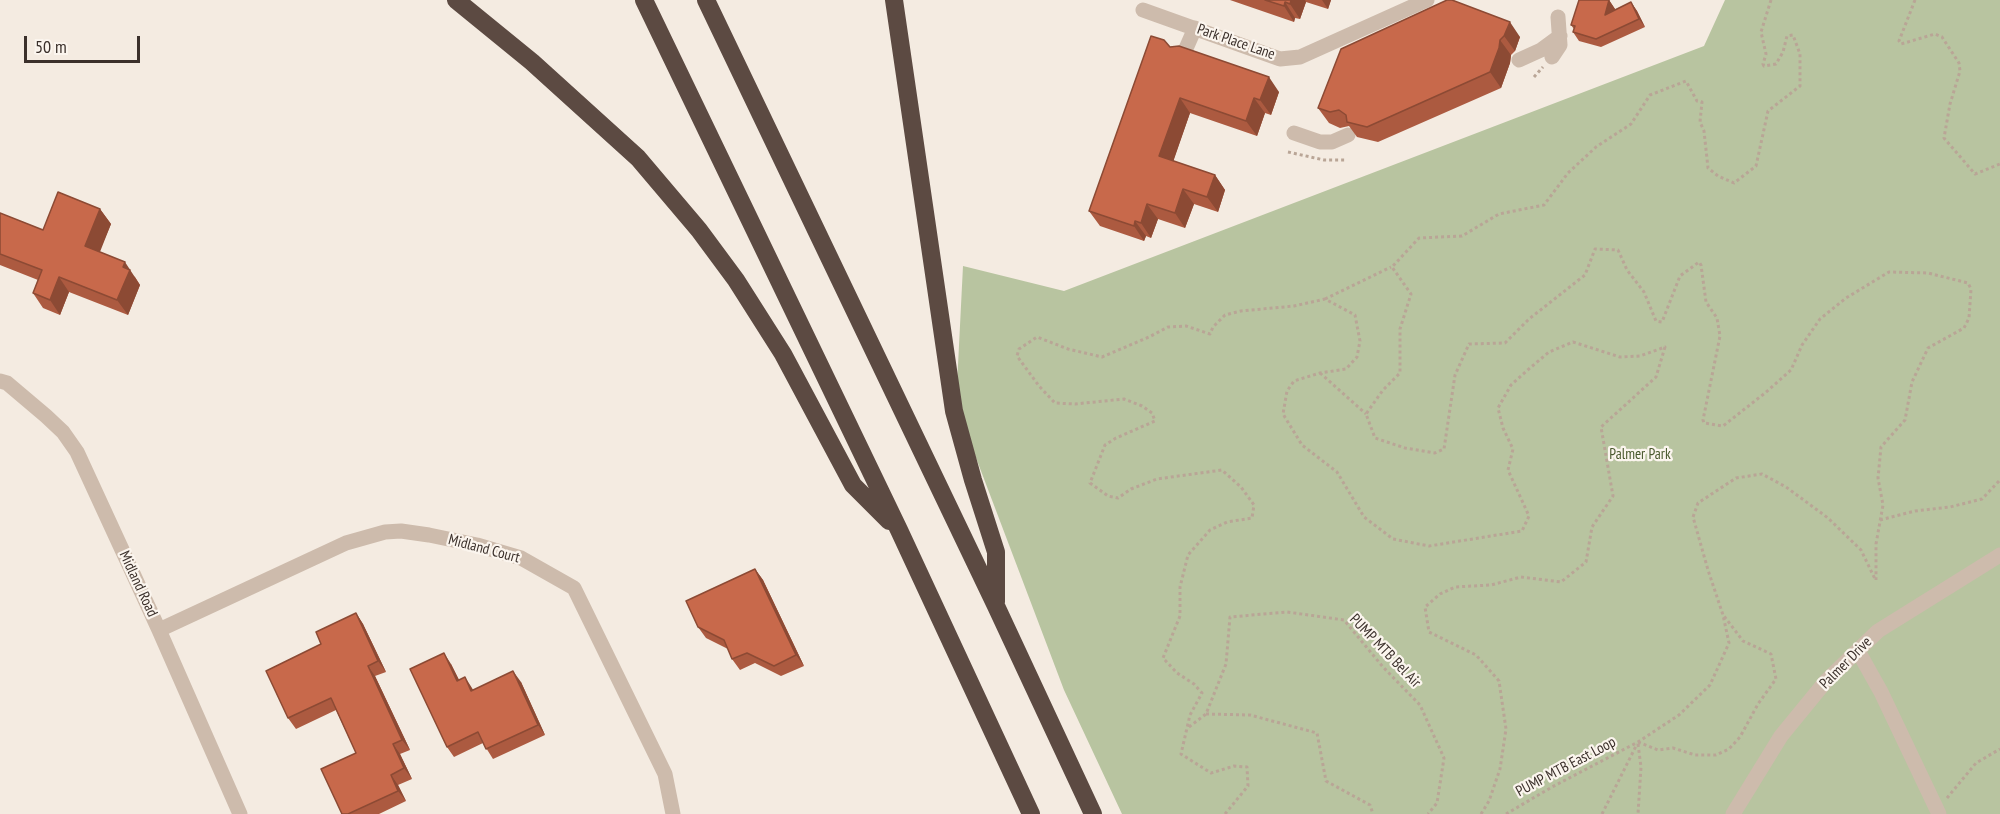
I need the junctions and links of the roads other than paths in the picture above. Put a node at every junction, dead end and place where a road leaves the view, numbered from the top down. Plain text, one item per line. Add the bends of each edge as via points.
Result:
1 (644, 0) edge
2 (706, 0) edge
3 (894, 0) edge
4 (1427, 0) edge
5 (457, 2) edge
6 (1143, 10) dead end
7 (1558, 17) dead end
8 (1195, 28) junction
9 (1560, 36) junction
10 (1184, 53) edge
11 (1552, 57) dead end
12 (1519, 60) dead end
13 (1294, 133) dead end
14 (1348, 135) edge
15 (0, 381) edge
16 (899, 530) junction
17 (2000, 555) edge
18 (996, 606) junction
19 (159, 630) junction
20 (1858, 651) junction
21 (1938, 812) edge
22 (240, 814) edge
23 (673, 814) edge
24 (1031, 814) edge
25 (1094, 814) edge
26 (1733, 814) edge

1 - 16 highway
2 - 18 highway
3 - 18 highway via 954,411 996,552
4 - 8 street, Park Place Lane via 1300,57 1280,58
5 - 16 highway via 532,62 638,158 699,230 783,354 853,485
6 - 8 street, Park Place Lane
7 - 9 street
8 - 10 street
9 - 11 street via 1560,45
9 - 12 street
13 - 14 street via 1320,142
15 - 19 street, Midland Road via 46,416 71,442
16 - 24 highway
17 - 20 street, Palmer Drive via 1878,631
18 - 25 highway
19 - 22 street, Midland Road
19 - 23 street, Midland Court via 346,543 385,532 429,535 521,558 574,588 665,774
20 - 21 street
20 - 26 street, Palmer Drive via 1826,681 1781,736

